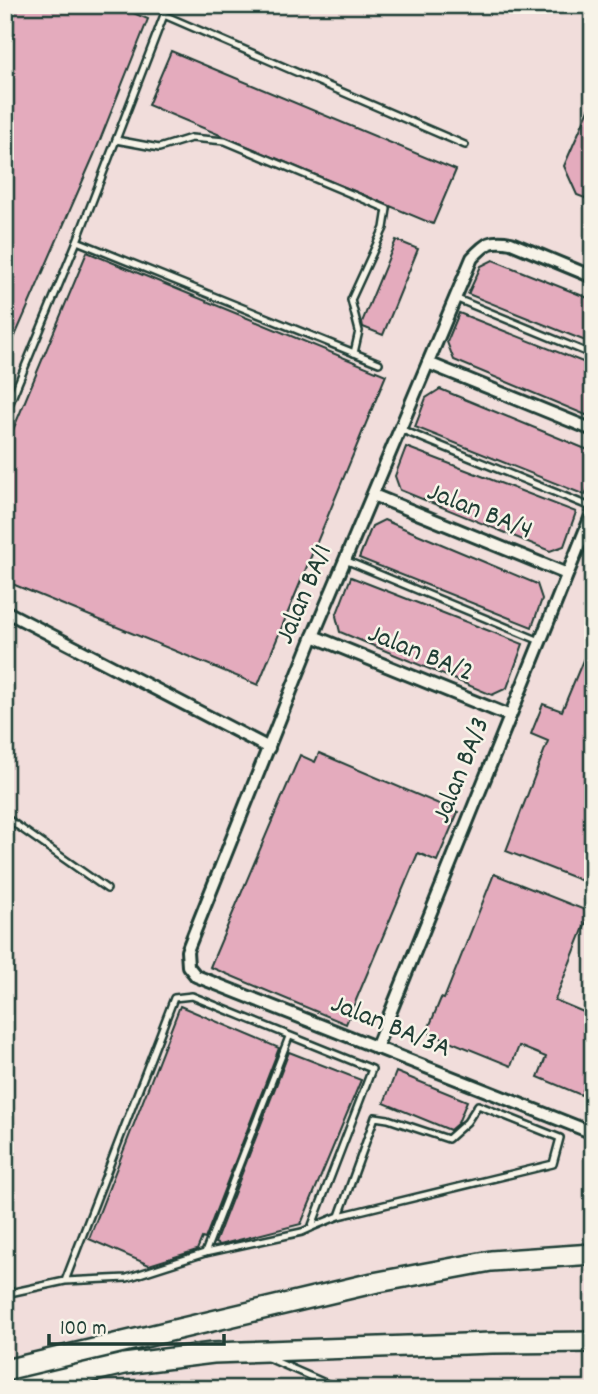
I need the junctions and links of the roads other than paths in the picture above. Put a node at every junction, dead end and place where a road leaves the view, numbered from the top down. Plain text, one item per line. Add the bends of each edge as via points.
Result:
1 (116, 140) junction
2 (465, 145) dead end
3 (78, 241) junction
4 (593, 276) edge
5 (455, 298) junction
6 (354, 353) junction
7 (593, 355) edge
8 (379, 363) dead end
9 (428, 363) junction
10 (5, 415) edge
11 (400, 429) junction
12 (593, 430) edge
13 (373, 495) junction
14 (593, 510) edge
15 (590, 527) edge
16 (345, 560) junction
17 (567, 574) junction
18 (5, 611) edge
19 (313, 636) junction
20 (540, 641) junction
21 (510, 716) junction
22 (269, 748) junction
23 (5, 817) edge
24 (107, 889) dead end
25 (187, 951) joint
26 (289, 1037) junction
27 (376, 1048) junction
28 (593, 1133) edge
29 (339, 1216) junction
30 (311, 1227) junction
31 (205, 1253) junction
32 (593, 1254) edge
33 (65, 1281) junction
34 (5, 1294) edge
35 (593, 1342) edge
36 (252, 1351) junction
37 (5, 1370) edge
38 (18, 1389) edge
39 (339, 1389) edge

1 - 2 lane via 164,15
1 - 3 lane
1 - 6 lane via 159,148 191,138 225,141 387,209 384,228 351,300 359,331
3 - 6 lane
3 - 10 lane
4 - 5 street, Jalan BA/1 via 497,240 472,258
5 - 7 lane
5 - 9 street, Jalan BA/1
6 - 8 lane
9 - 11 street, Jalan BA/1
9 - 12 street
11 - 13 street, Jalan BA/1
11 - 14 lane
13 - 16 street, Jalan BA/1
13 - 17 street, Jalan BA/4
14 - 15 street, Jalan BA/3
15 - 17 street, Jalan BA/3
16 - 19 street, Jalan BA/1
16 - 20 lane
17 - 20 street, Jalan BA/3
18 - 22 street
19 - 21 street, Jalan BA/2
19 - 22 street, Jalan BA/1
20 - 21 street, Jalan BA/3
21 - 27 street, Jalan BA/3
22 - 25 street, Jalan BA/1
23 - 24 lane
25 - 27 street, Jalan BA/3A via 188,966 196,976
26 - 30 lane via 372,1069
26 - 31 lane
26 - 33 lane via 192,996 174,998
27 - 28 street, Jalan BA/3A
29 - 29 lane via 553,1164 560,1138 478,1105 448,1139 375,1117
29 - 30 lane
30 - 31 lane
31 - 33 lane via 127,1278
32 - 37 highway via 491,1261 373,1283
33 - 34 lane
35 - 36 highway
36 - 38 highway via 124,1364
36 - 39 lane

